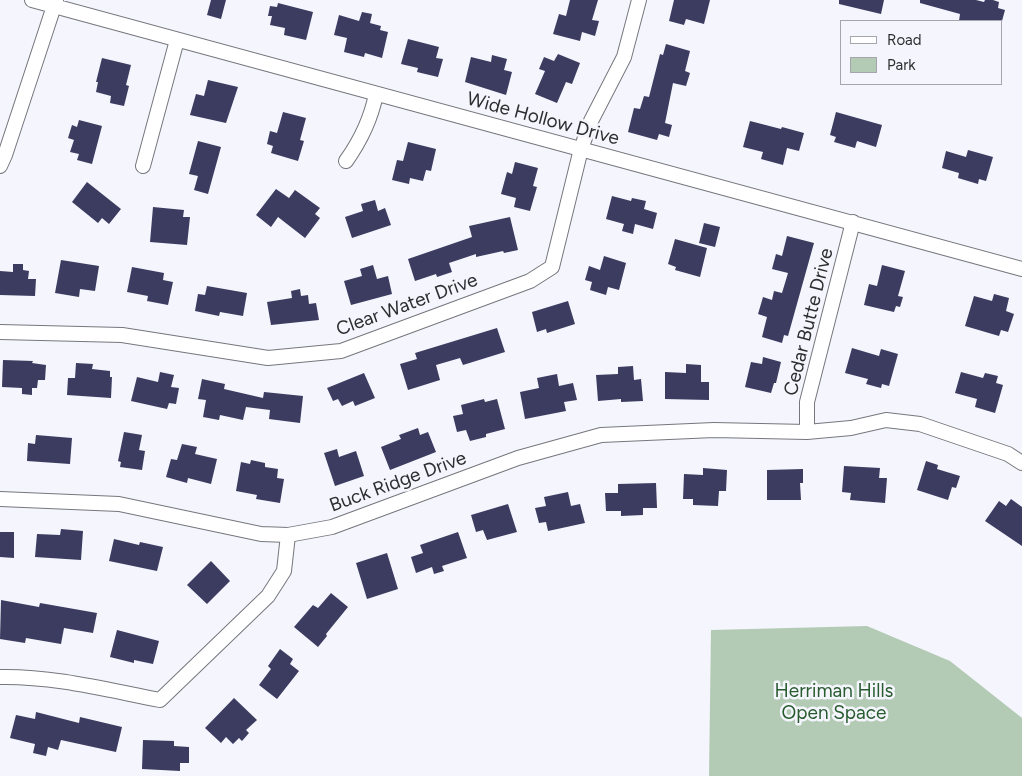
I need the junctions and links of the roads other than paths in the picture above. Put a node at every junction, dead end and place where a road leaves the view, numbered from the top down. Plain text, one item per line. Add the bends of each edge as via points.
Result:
1 (32, 0) edge
2 (639, 0) edge
3 (55, 4) edge
4 (177, 40) junction
5 (376, 94) junction
6 (581, 149) junction
7 (346, 161) dead end
8 (0, 166) edge
9 (143, 166) dead end
10 (853, 222) junction
11 (1022, 269) edge
12 (0, 332) edge
13 (807, 432) junction
14 (1022, 463) edge
15 (0, 499) edge
16 (288, 535) junction
17 (0, 677) edge

1 - 3 street, Wide Hollow Drive
2 - 6 street, Clear Water Drive via 624,57 591,121
3 - 4 street, Wide Hollow Drive
3 - 8 street
4 - 5 street, Wide Hollow Drive
4 - 9 street
5 - 6 street, Wide Hollow Drive
5 - 7 street via 359,143
6 - 10 street, Wide Hollow Drive
6 - 12 street, Clear Water Drive via 552,267 530,281 341,351 268,358 122,335
10 - 11 street, Wide Hollow Drive
10 - 13 street, Cedar Butte Drive via 807,402
13 - 14 street, Buck Ridge Drive via 852,428 886,420 920,424 1008,454
13 - 16 street, Buck Ridge Drive via 714,430 601,435 518,458 332,527
15 - 16 street, Buck Ridge Drive via 119,504 261,534
16 - 17 street via 284,571 268,596 160,700 58,681

